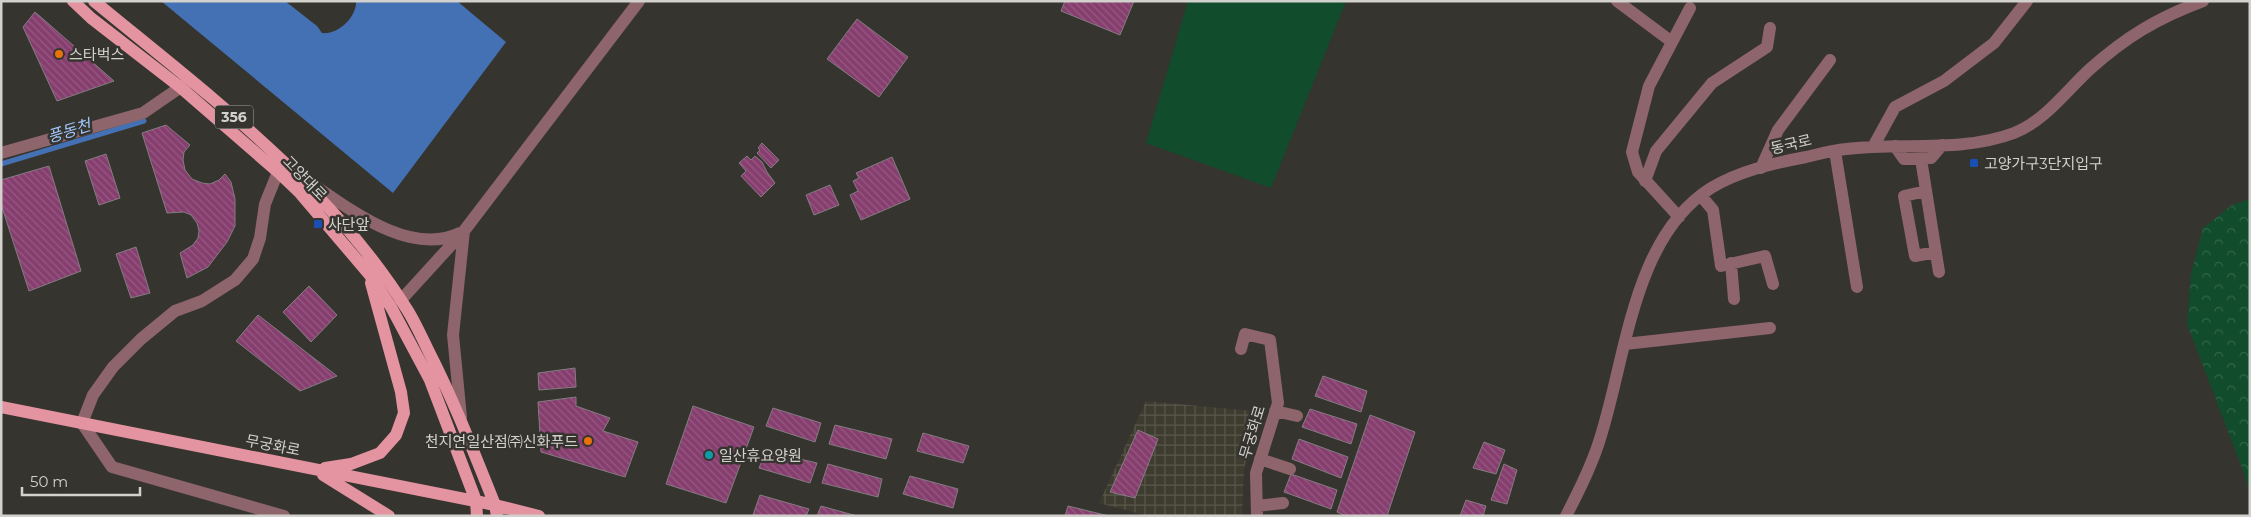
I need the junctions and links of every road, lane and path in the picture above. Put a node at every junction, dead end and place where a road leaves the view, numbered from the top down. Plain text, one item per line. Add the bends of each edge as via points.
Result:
1 (73, 1) edge
2 (94, 1) edge
3 (638, 1) edge
4 (1617, 1) edge
5 (2027, 1) edge
6 (2202, 1) edge
7 (1690, 8) dead end
8 (1770, 28) dead end
9 (1672, 42) junction
10 (1830, 60) dead end
11 (185, 84) junction
12 (1942, 145) junction
13 (1895, 146) junction
14 (1873, 147) junction
15 (1835, 151) junction
16 (1, 153) edge
17 (1921, 159) junction
18 (281, 166) junction
19 (1761, 168) junction
20 (297, 174) junction
21 (1645, 181) junction
22 (1926, 191) junction
23 (1701, 196) junction
24 (1679, 217) junction
25 (464, 231) junction
26 (1936, 252) junction
27 (1731, 263) junction
28 (1940, 272) dead end
29 (369, 274) junction
30 (1772, 284) dead end
31 (1858, 287) dead end
32 (1734, 299) dead end
33 (401, 300) junction
34 (1770, 328) dead end
35 (1625, 344) junction
36 (1241, 349) dead end
37 (1, 407) edge
38 (1275, 412) junction
39 (1297, 416) dead end
40 (82, 423) junction
41 (462, 424) junction
42 (1260, 459) junction
43 (1290, 469) dead end
44 (315, 470) junction
45 (476, 501) junction
46 (1283, 503) dead end
47 (496, 510) edge
48 (1257, 511) edge
49 (284, 516) edge
50 (390, 516) edge
51 (477, 516) edge
52 (539, 516) edge
53 (1566, 516) edge

1 - 11 main road, 고양대로 via 91,18
2 - 11 main road, 고양대로 / 356
3 - 25 street
4 - 9 street
5 - 14 street via 1994,43 1944,81 1895,107
6 - 12 street, 동국로 via 2167,14 2141,30 2089,70 2050,110 2016,132 1980,142
7 - 9 street
8 - 21 street via 1766,47 1712,82 1656,151
9 - 21 street via 1649,86 1632,152 1638,172
10 - 19 street via 1778,130
11 - 16 street via 143,113
11 - 18 main road, 고양대로 / 356
12 - 13 street, 동국로
12 - 17 street via 1931,158
13 - 14 street, 동국로
13 - 17 street via 1904,159
14 - 15 street, 동국로
15 - 19 street, 동국로
15 - 31 street
17 - 22 street
18 - 20 main road, 고양대로 / 356
18 - 29 main road, 고양대로
18 - 40 street via 265,204 253,259 235,280 202,301 175,311 141,339 113,367 93,395
19 - 23 street, 동국로 via 1734,176
20 - 25 street via 362,217 404,236 427,241 450,238
20 - 33 main road, 고양대로 / 356 via 380,269
21 - 24 street
22 - 26 street
22 - 26 street via 1904,196 1915,256
23 - 24 street, 동국로
23 - 27 street via 1713,210 1721,266
24 - 35 street, 동국로 via 1656,252 1638,292
25 - 33 street
25 - 41 street via 453,335
26 - 28 street
27 - 30 street via 1765,256
27 - 32 street
29 - 44 main road via 404,413 396,435 380,453 351,464
29 - 45 main road, 고양대로 via 391,307 430,380
33 - 41 main road, 고양대로 / 356 via 410,312
34 - 35 street
35 - 53 street, 동국로 via 1598,445
36 - 38 street, 무궁화로 via 1245,334 1270,340 1278,403
37 - 40 main road, 무궁화로
38 - 39 street
38 - 42 street, 무궁화로
40 - 44 main road, 무궁화로
40 - 49 street via 112,467
41 - 47 main road, 고양대로 / 356
42 - 43 street
42 - 48 street, 무궁화로 via 1256,473
44 - 45 main road, 무궁화로
44 - 50 main road
45 - 47 main road, 무궁화로
45 - 51 main road, 고양대로
46 - 48 street
47 - 52 main road, 무궁화로

